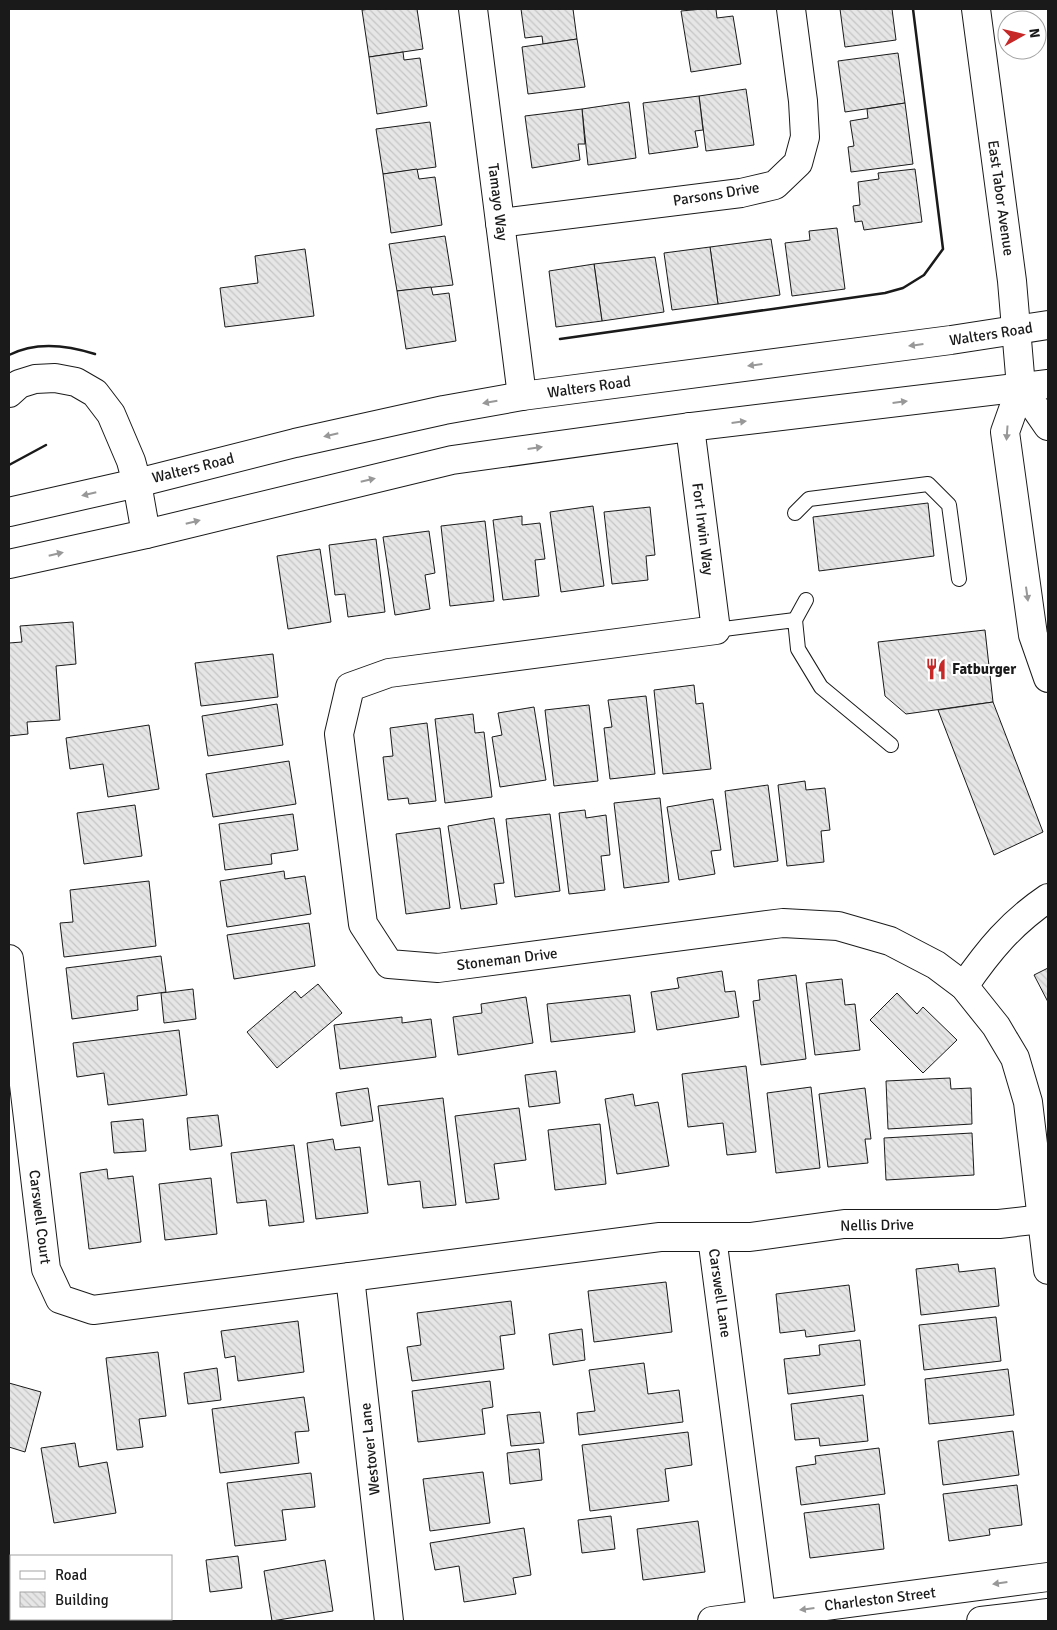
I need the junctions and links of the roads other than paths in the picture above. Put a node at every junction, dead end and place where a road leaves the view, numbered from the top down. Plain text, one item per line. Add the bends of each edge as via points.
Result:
1 (474, 9) edge
2 (791, 9) edge
3 (976, 9) edge
4 (500, 223) junction
5 (1048, 325) edge
6 (1016, 330) junction
7 (1048, 384) edge
8 (1021, 387) junction
9 (9, 393) edge
10 (522, 396) junction
11 (1048, 426) edge
12 (690, 427) junction
13 (137, 483) junction
14 (9, 512) edge
15 (795, 513) dead end
16 (146, 534) junction
17 (9, 564) edge
18 (959, 579) dead end
19 (806, 600) dead end
20 (795, 620) junction
21 (716, 630) junction
22 (1048, 678) edge
23 (891, 745) dead end
24 (1048, 898) edge
25 (9, 960) edge
26 (964, 986) junction
27 (1042, 1220) junction
28 (712, 1237) junction
29 (1048, 1270) edge
30 (350, 1278) junction
31 (1048, 1577) edge
32 (1048, 1613) edge
33 (762, 1618) edge
34 (389, 1621) edge
35 (712, 1621) edge
36 (981, 1621) edge

1 - 4 street, Tamayo Way
2 - 4 street, Parsons Drive via 805,137 798,163 775,184 740,193
3 - 6 street, East Tabor Avenue
4 - 10 street, Tamayo Way
5 - 6 street, Walters Road
6 - 8 street, East Tabor Avenue
6 -> 10 street, Walters Road
7 - 8 street
8 - 11 street, East Tabor Avenue
12 -> 8 street
8 -> 22 street, East Tabor Avenue via 1005,432 1033,634
9 - 13 street, Walters Road via 19,384 55,378 76,382 95,393 111,414
10 -> 13 street, Walters Road via 294,443
16 -> 12 street via 452,460
12 - 21 street, Fort Irwin Way
13 -> 14 street, Walters Road
13 - 16 street, Walters Road
15 - 18 lane via 810,499 928,484 950,505
17 -> 16 street
19 - 20 lane
20 - 21 lane
20 - 23 lane via 798,649 821,687
21 - 26 street, Stoneman Drive via 389,673 350,687 339,734 363,924 389,964 438,968 783,923 838,926 890,941 936,965
24 - 26 street via 1015,923 989,951
25 - 30 street, Carswell Court via 46,1269 60,1299 93,1310
26 - 27 street, Stoneman Drive via 996,1026 1016,1058 1028,1102
27 - 28 street, Nellis Drive via 999,1224 844,1224 750,1237
27 - 29 street, Stoneman Drive
28 - 30 street, Carswell Lane via 660,1237
28 - 33 street, Carswell Lane
30 - 34 street, Westover Lane
31 -> 33 street, Charleston Street
32 - 36 street
33 - 35 street, Charleston Street

